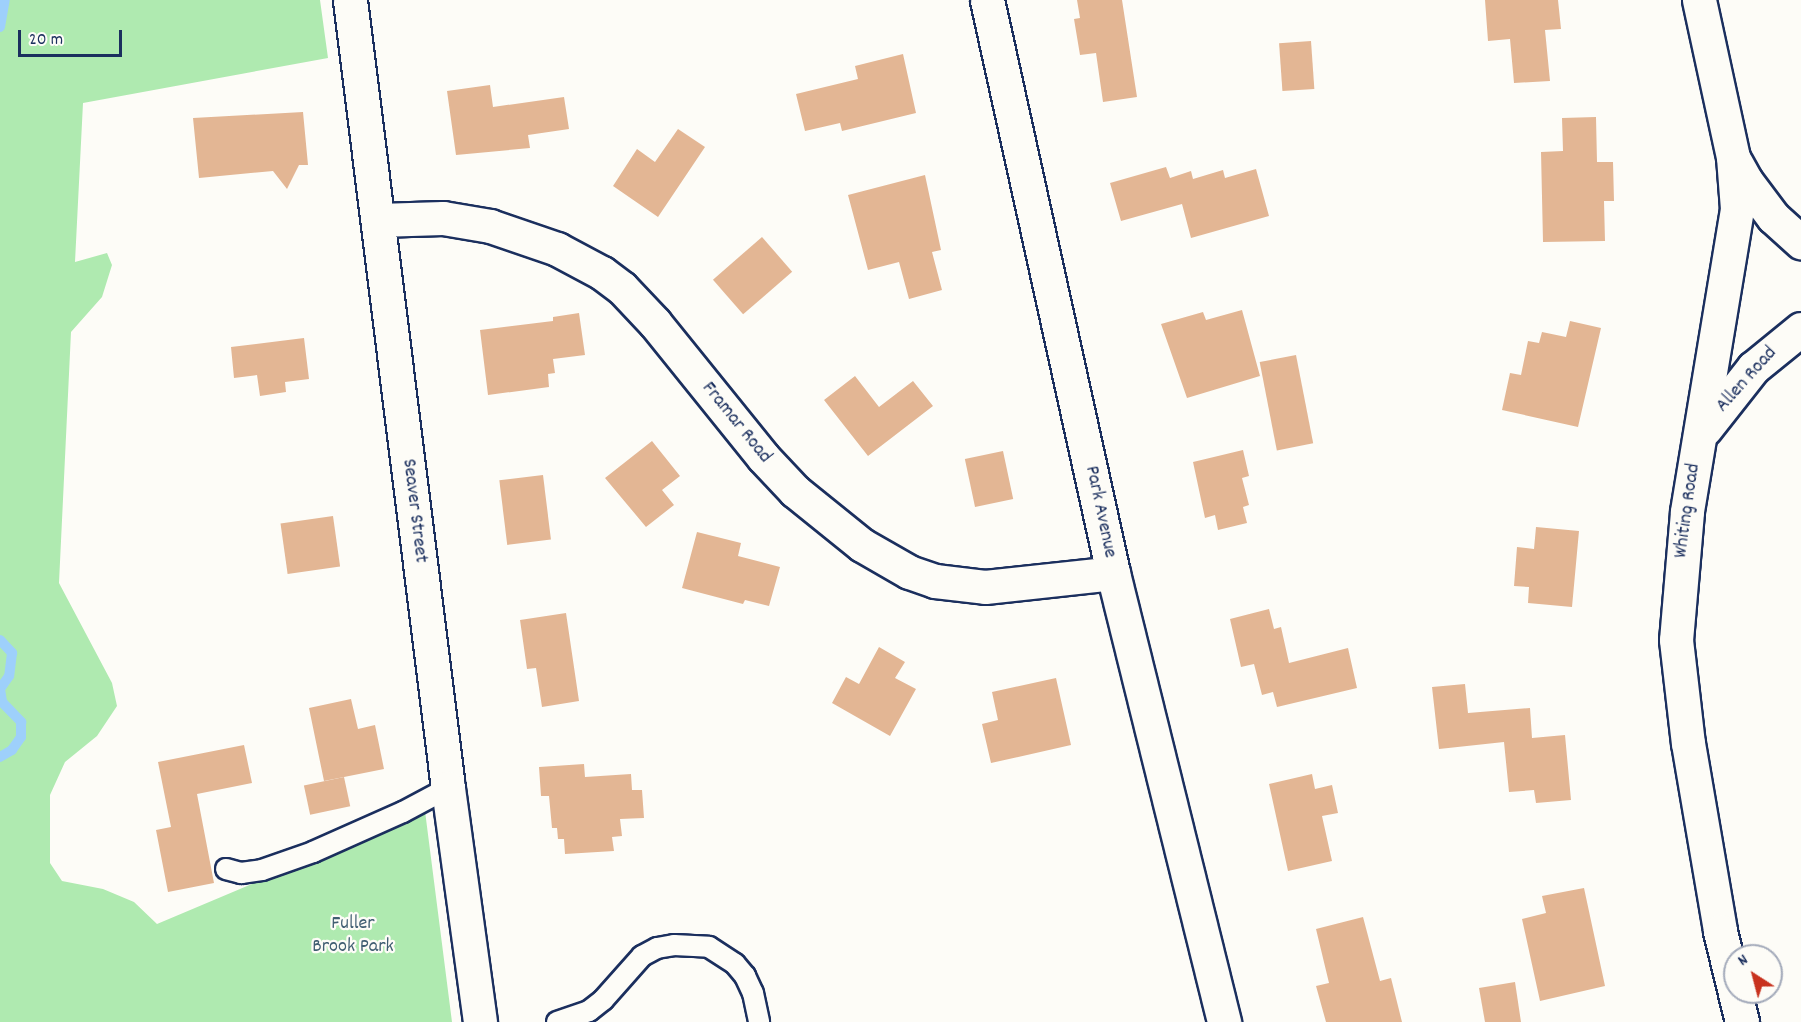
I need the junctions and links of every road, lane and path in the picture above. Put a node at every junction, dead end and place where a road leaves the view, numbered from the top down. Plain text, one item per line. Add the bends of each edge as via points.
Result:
1 (350, 0) edge
2 (987, 0) edge
3 (1700, 0) edge
4 (1733, 156) junction
5 (378, 220) junction
6 (1801, 242) edge
7 (1801, 329) edge
8 (1699, 439) junction
9 (1113, 573) junction
10 (448, 788) junction
11 (226, 869) dead end
12 (480, 1022) edge
13 (557, 1022) edge
14 (759, 1022) edge
15 (1224, 1022) edge
16 (1743, 1022) edge

1 - 5 street, Seaver Street
2 - 9 street, Park Avenue
3 - 4 street, Whiting Road
4 - 6 street via 1760,200
4 - 8 street, Whiting Road via 1737,184 1735,232
5 - 9 street, Framar Road via 443,218 490,226 557,249 602,273 649,317 763,457 795,490 862,545 909,572 935,581 986,587
5 - 10 street, Seaver Street
7 - 8 street, Allen Road via 1753,368
8 - 16 street, Whiting Road via 1683,544 1676,640 1718,919
9 - 15 street, Park Avenue
10 - 11 lane via 403,812 262,870 241,873
10 - 12 street, Seaver Street
13 - 14 lane via 589,1011 642,956 657,948 692,945 709,947 735,963 753,993

